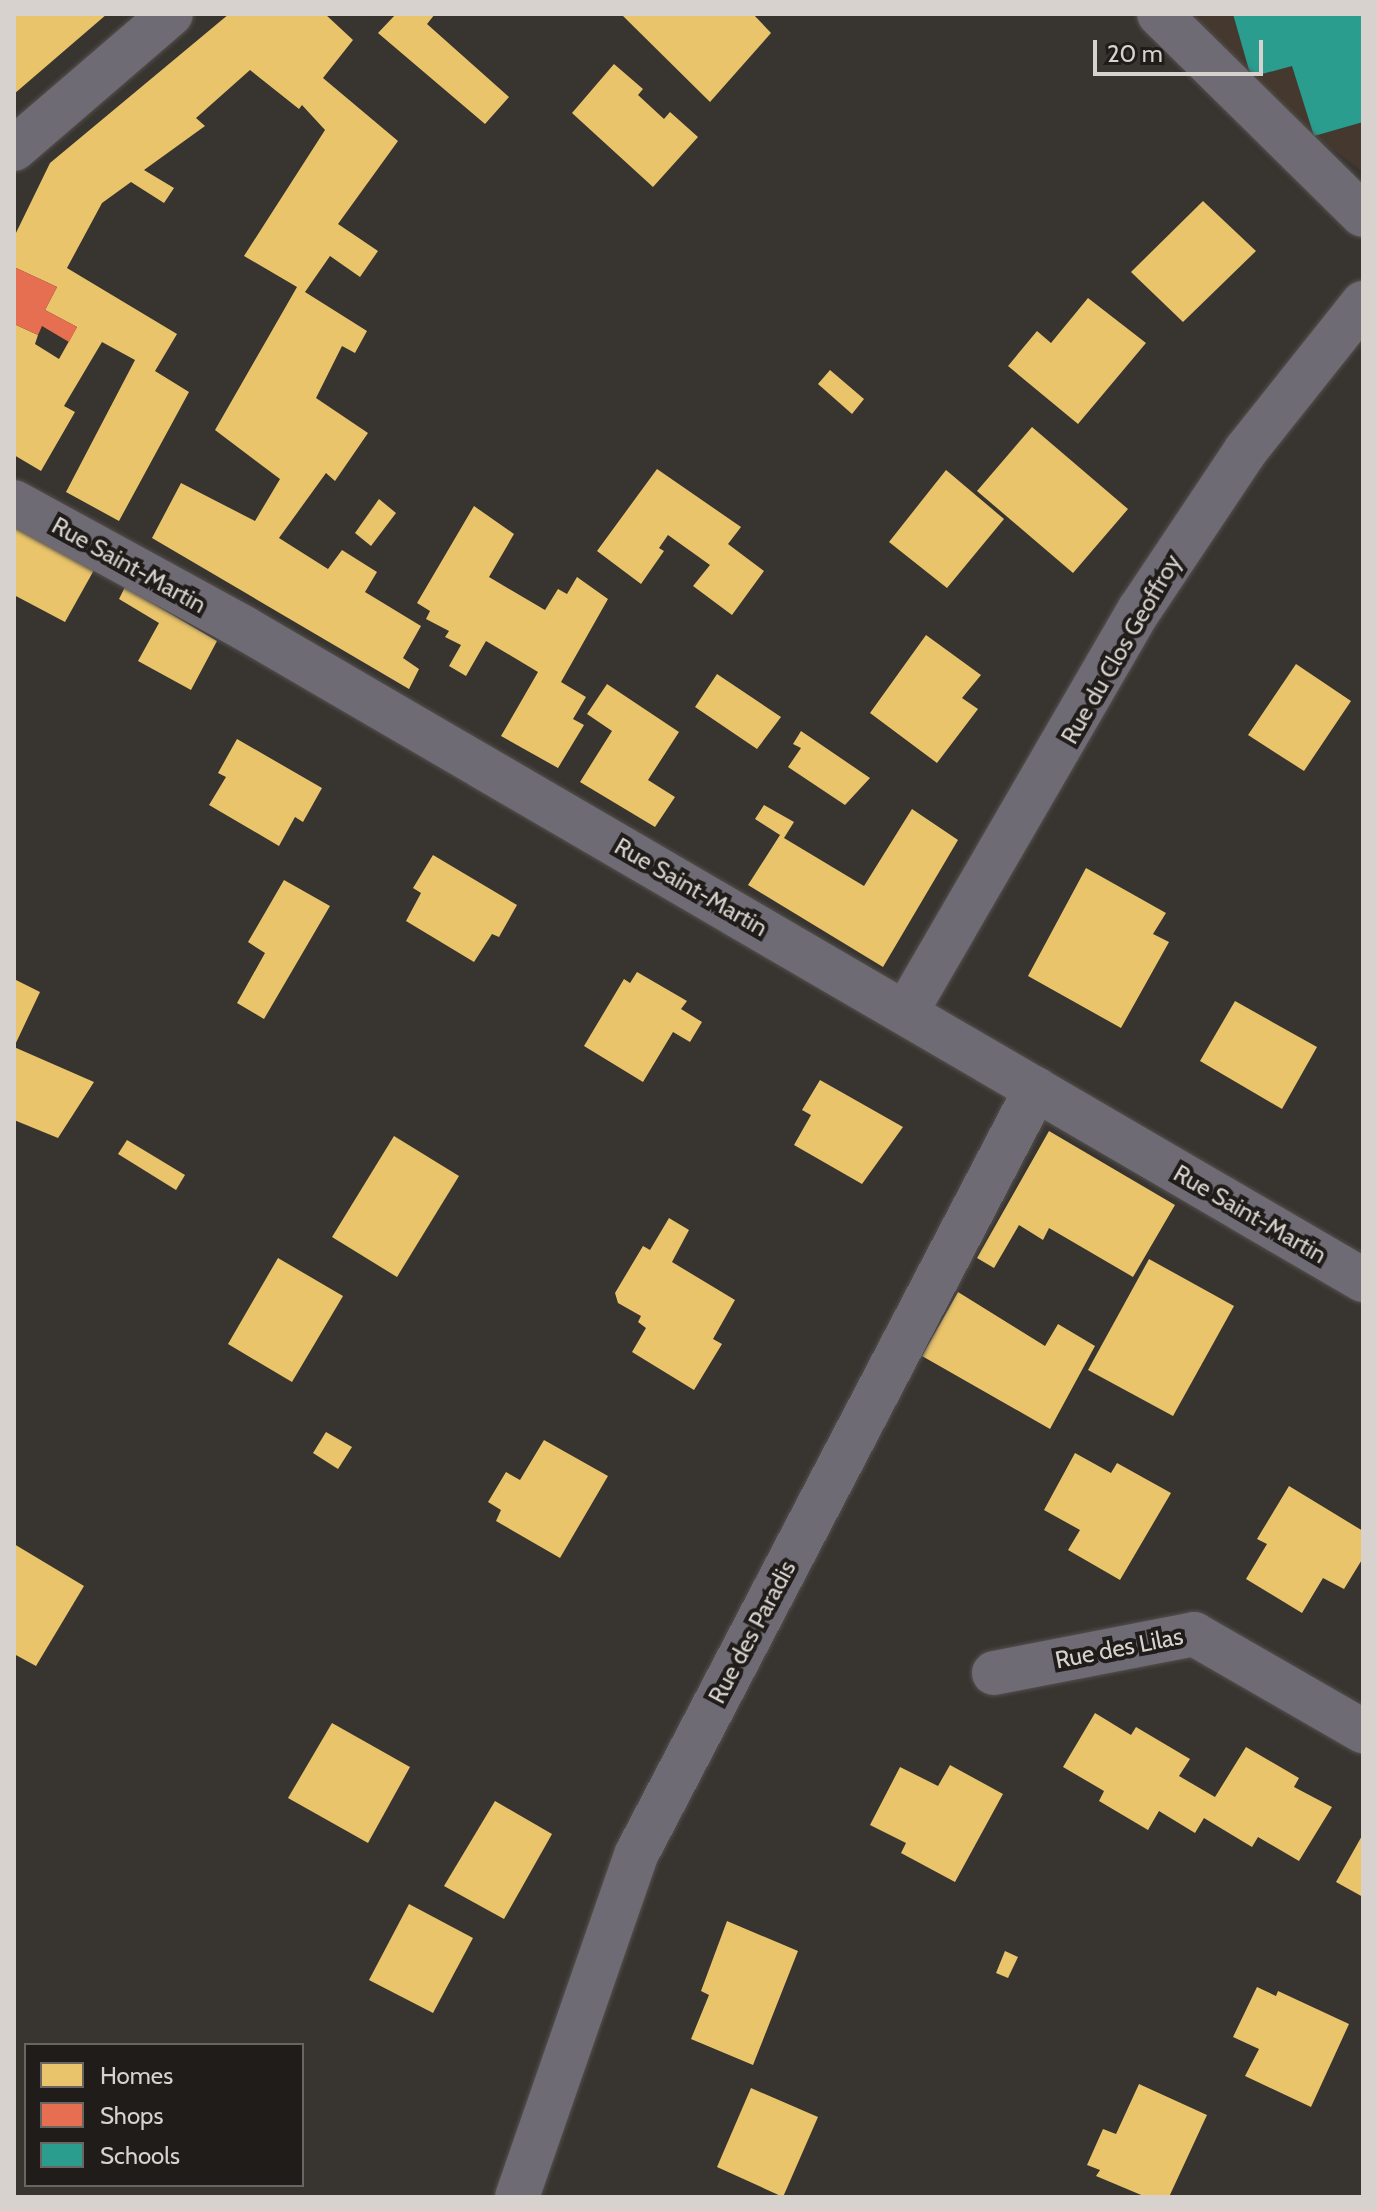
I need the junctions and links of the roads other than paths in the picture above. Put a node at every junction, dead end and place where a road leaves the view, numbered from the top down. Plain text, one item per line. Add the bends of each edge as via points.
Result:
1 (171, 14) edge
2 (1159, 14) edge
3 (14, 149) edge
4 (1363, 215) edge
5 (1363, 303) edge
6 (14, 502) edge
7 (906, 1012) junction
8 (1036, 1089) junction
9 (1363, 1280) edge
10 (994, 1673) dead end
11 (1363, 1731) edge
12 (517, 2197) edge

1 - 3 street
2 - 4 street
5 - 7 street, Rue du Clos Geoffroy via 1246,450 1148,596
6 - 7 street, Rue Saint-Martin via 244,628
7 - 8 street, Rue Saint-Martin
8 - 9 street, Rue Saint-Martin
8 - 12 street, Rue des Paradis via 636,1855
10 - 11 street, Rue des Lilas via 1194,1634

